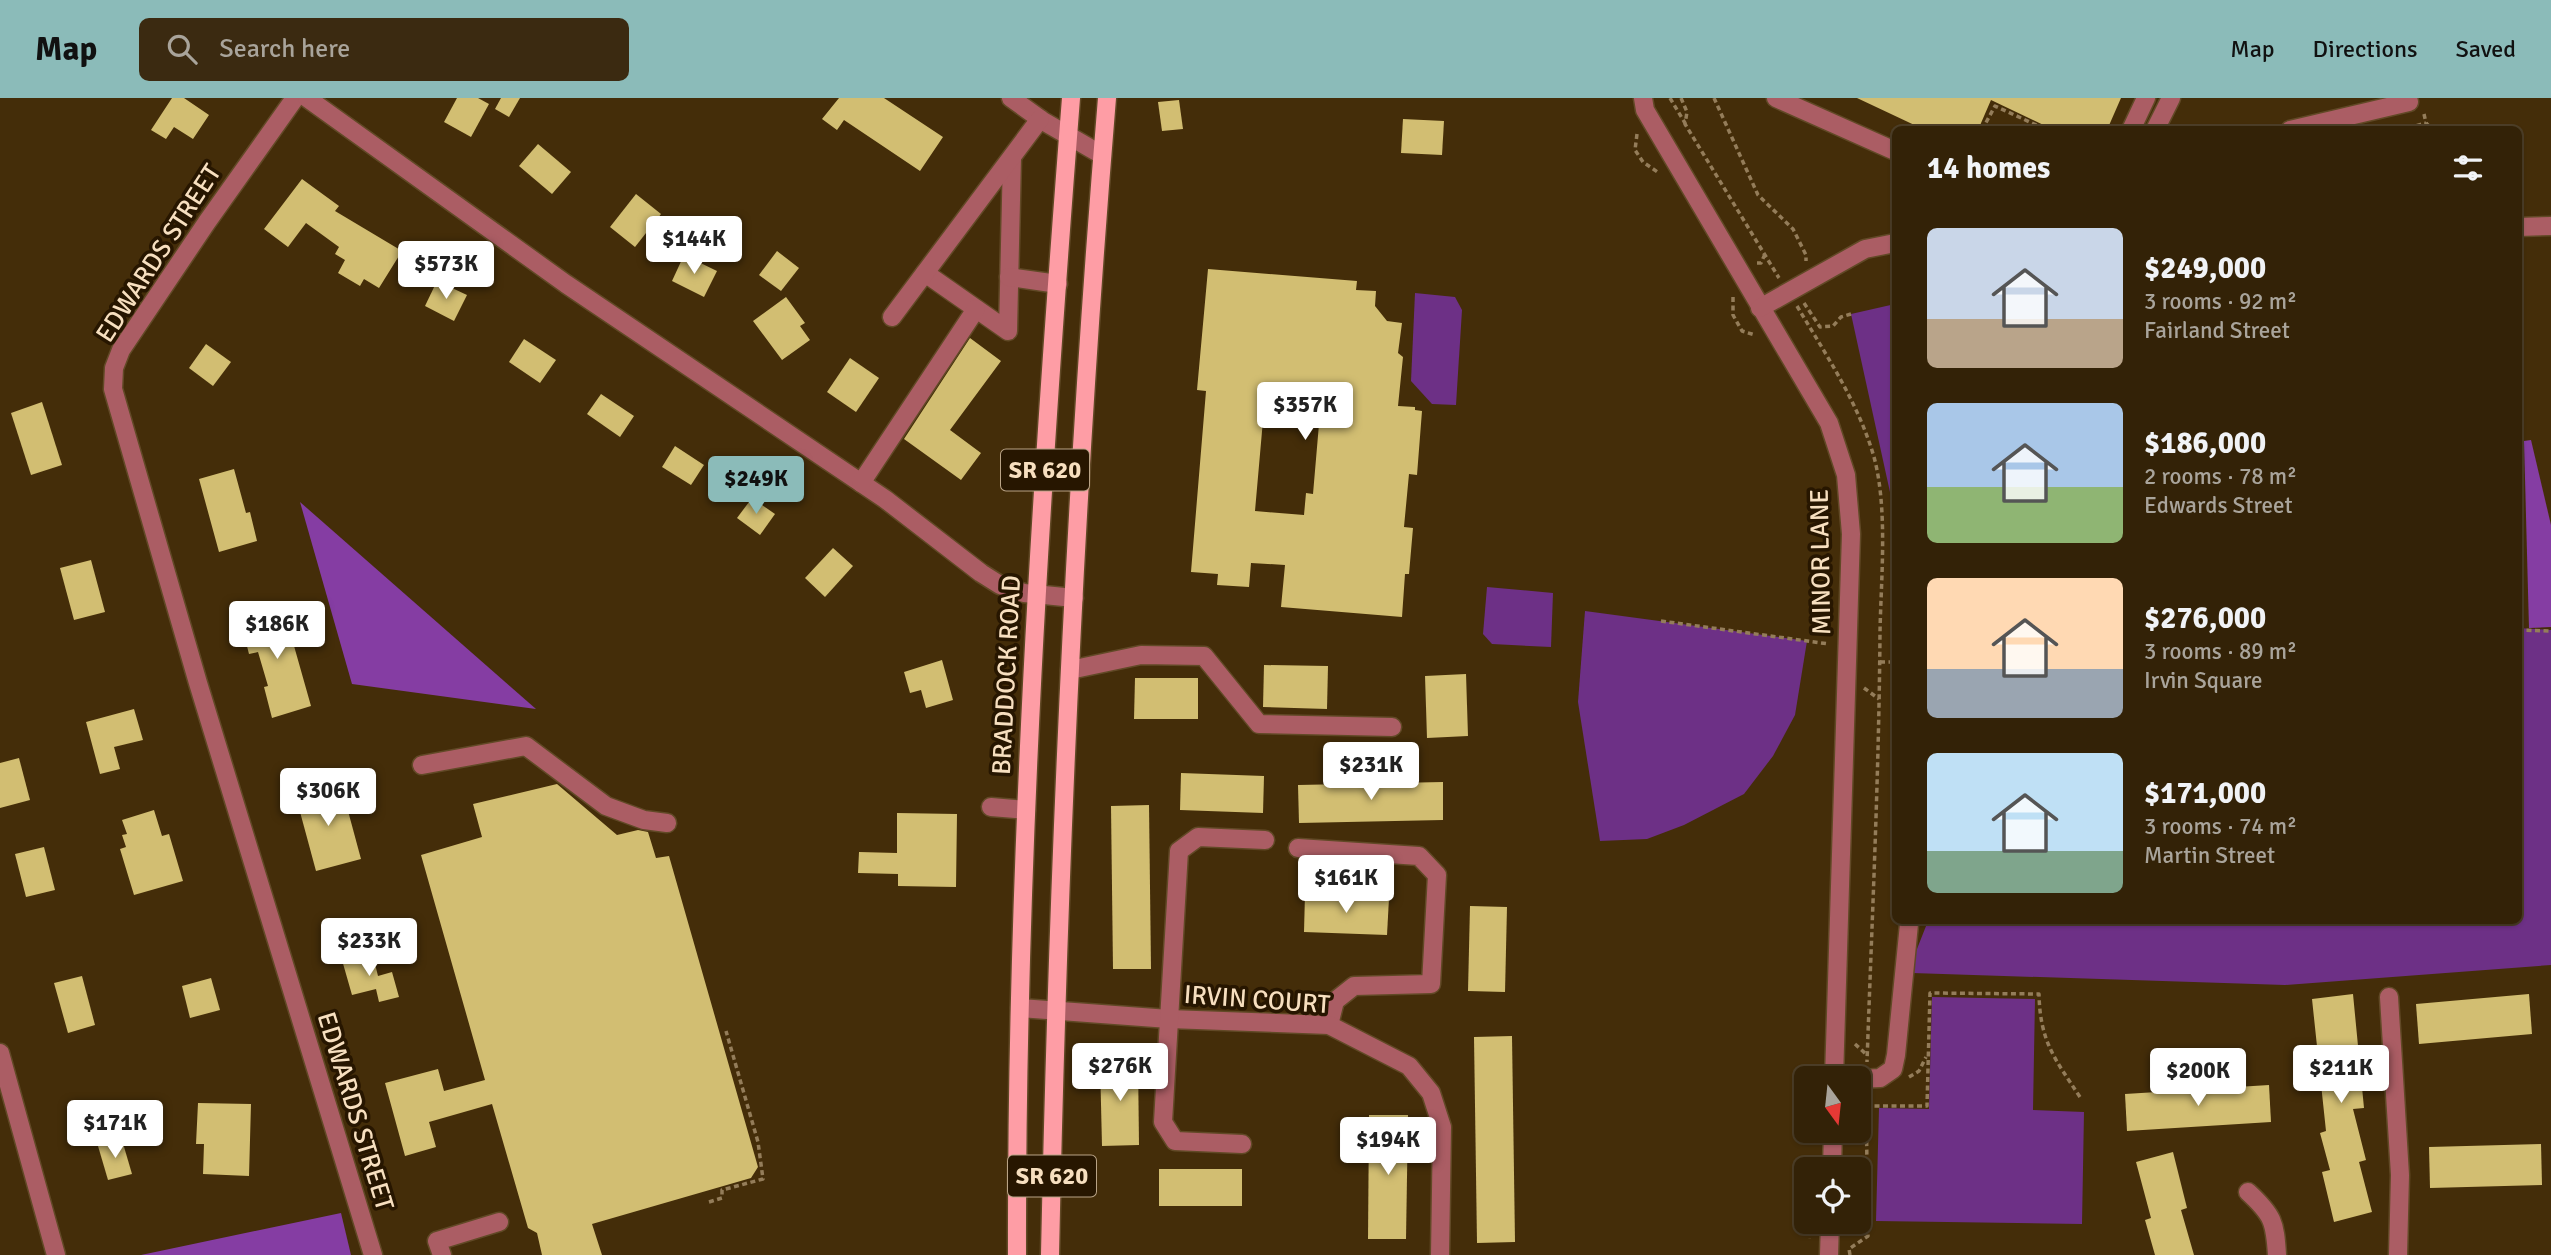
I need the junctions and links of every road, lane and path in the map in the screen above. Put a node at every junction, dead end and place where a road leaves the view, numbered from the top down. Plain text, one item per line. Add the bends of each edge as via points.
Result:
1 (295, 98) edge
2 (307, 98) edge
3 (1011, 98) edge
4 (1071, 98) edge
5 (1107, 98) edge
6 (1643, 98) edge
7 (1670, 98) edge
8 (1681, 98) edge
9 (1714, 98) edge
10 (1776, 98) edge
11 (2146, 98) edge
12 (2171, 98) edge
13 (2408, 98) edge
14 (1040, 119) junction
15 (2426, 123) dead end
16 (1685, 124) junction
17 (1638, 125) dead end
18 (1984, 126) edge
19 (2038, 126) edge
20 (2133, 126) edge
21 (2157, 126) edge
22 (2307, 126) edge
23 (2415, 126) edge
24 (1643, 134) dead end
25 (1068, 136) junction
26 (1892, 150) edge
27 (1102, 155) junction
28 (1012, 157) junction
29 (1653, 163) dead end
30 (1659, 173) dead end
31 (2551, 226) edge
32 (2522, 227) edge
33 (1892, 244) edge
34 (1804, 269) dead end
35 (925, 273) junction
36 (1009, 277) junction
37 (1786, 280) dead end
38 (1058, 284) junction
39 (1801, 300) dead end
40 (1738, 307) dead end
41 (1760, 308) junction
42 (976, 309) junction
43 (1851, 314) dead end
44 (892, 317) dead end
45 (1750, 326) dead end
46 (861, 483) junction
47 (1036, 595) junction
48 (1074, 598) junction
49 (1661, 621) dead end
50 (2522, 630) edge
51 (2551, 631) edge
52 (1829, 632) dead end
53 (1829, 644) junction
54 (1828, 657) dead end
55 (1880, 662) dead end
56 (1892, 662) edge
57 (1070, 670) junction
58 (1858, 684) dead end
59 (1392, 727) dead end
60 (422, 765) dead end
61 (991, 807) dead end
62 (1026, 810) junction
63 (667, 823) dead end
64 (1265, 840) dead end
65 (1297, 848) dead end
66 (1909, 924) dead end
67 (2389, 997) dead end
68 (1020, 1008) junction
69 (1055, 1011) junction
70 (1169, 1019) junction
71 (1329, 1025) junction
72 (726, 1031) dead end
73 (0, 1053) edge
74 (1834, 1066) edge
75 (1864, 1066) edge
76 (1871, 1077) edge
77 (2080, 1097) dead end
78 (1871, 1106) edge
79 (1866, 1143) edge
80 (1242, 1144) dead end
81 (2248, 1192) dead end
82 (709, 1202) dead end
83 (499, 1222) dead end
84 (1830, 1234) edge
85 (56, 1255) edge
86 (373, 1255) edge
87 (442, 1255) edge
88 (1017, 1255) edge
89 (1050, 1255) edge
90 (1440, 1255) edge
91 (1829, 1255) edge
92 (1850, 1255) edge
93 (2277, 1255) edge
94 (2398, 1255) edge

1 - 86 street, EDWARDS STREET via 134,328 117,359 113,389
2 - 46 street via 566,284
3 - 14 street
4 - 25 main road, BRADDOCK ROAD / SR 620
5 - 27 main road, SR 620
6 - 41 street, MINOR LANE via 1645,110
7 - 16 path
8 - 16 path via 1687,112
9 - 34 path via 1758,195 1785,219 1802,246
10 - 26 street
11 - 20 street
12 - 21 street
13 - 22 street via 2409,102
14 - 25 street
14 - 28 street
15 - 23 path
16 - 37 path via 1780,279
17 - 24 path
18 - 19 path via 1995,106
25 - 27 street
25 - 38 main road, BRADDOCK ROAD / SR 620
27 - 48 main road, SR 620
28 - 35 street
28 - 36 street
29 - 30 path
31 - 32 street
33 - 41 street via 1865,249
35 - 42 street
35 - 44 street
36 - 38 street
36 - 42 street via 1008,331
38 - 47 main road, BRADDOCK ROAD / SR 620
39 - 43 path via 1820,327 1833,326
40 - 45 path via 1733,297 1733,314 1742,331 1755,335
41 - 74 street, MINOR LANE via 1829,423 1846,475 1851,534
42 - 46 street
46 - 47 street via 981,573 1000,585
47 - 48 street
47 - 62 main road, BRADDOCK ROAD / SR 620
48 - 57 main road, SR 620
49 - 53 path
50 - 51 path
52 - 53 path
53 - 54 path
55 - 56 path
57 - 59 street via 1142,655 1205,656 1259,724
57 - 69 main road, SR 620
58 - 75 path via 1880,699
60 - 63 street via 526,746 606,806
61 - 62 street
62 - 68 main road, BRADDOCK ROAD / SR 620
64 - 70 street via 1198,837 1179,851
65 - 71 street via 1419,856 1437,875 1431,984 1354,986 1335,1001
66 - 76 street via 1893,1069 1880,1078
67 - 94 street via 2400,1175
68 - 69 street, IRVIN COURT
68 - 88 main road, BRADDOCK ROAD / SR 620
69 - 70 street, IRVIN COURT
69 - 89 main road, SR 620
70 - 71 street, IRVIN COURT
70 - 80 street via 1163,1122 1175,1141
71 - 90 street, IRVIN COURT via 1409,1066 1431,1093 1442,1127
72 - 82 path via 758,1143 763,1179 722,1189 722,1198
73 - 85 street
77 - 78 path via 2049,1051 2039,1019 2039,994 1930,993 1927,1106
79 - 92 path via 1868,1236 1849,1250
81 - 93 street via 2264,1206 2275,1225
83 - 87 street via 438,1241
84 - 91 street

